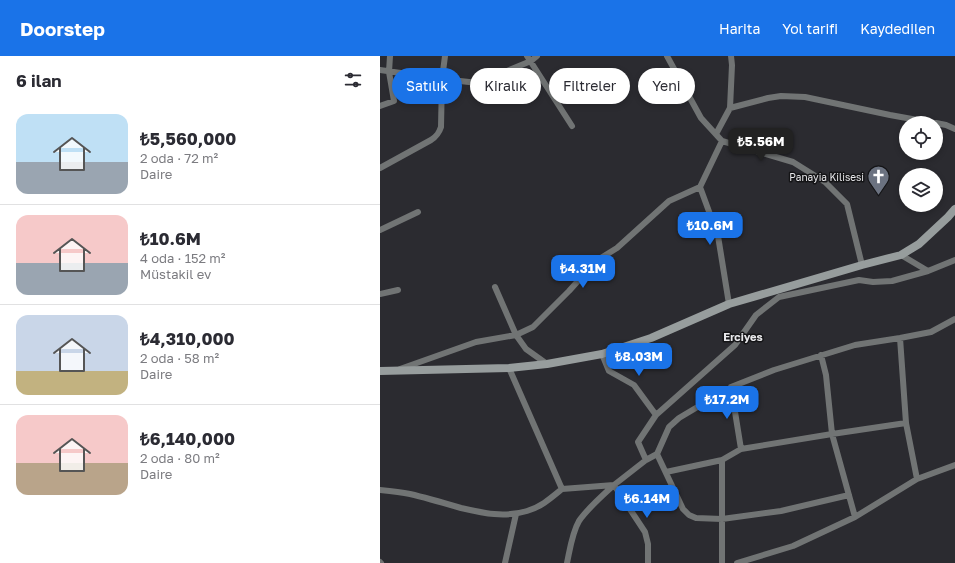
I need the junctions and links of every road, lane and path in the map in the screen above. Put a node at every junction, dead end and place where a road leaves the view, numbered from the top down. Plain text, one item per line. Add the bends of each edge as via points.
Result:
1 (390, 56) edge
2 (444, 56) edge
3 (537, 56) edge
4 (667, 56) edge
5 (731, 56) edge
6 (529, 58) edge
7 (443, 68) edge
8 (380, 70) edge
9 (389, 72) junction
10 (392, 72) edge
11 (462, 81) edge
12 (441, 104) edge
13 (380, 106) edge
14 (730, 108) junction
15 (899, 117) edge
16 (943, 124) edge
17 (572, 126) dead end
18 (955, 128) edge
19 (716, 134) junction
20 (722, 141) junction
21 (380, 168) edge
22 (700, 187) junction
23 (955, 209) edge
24 (418, 212) dead end
25 (380, 230) edge
26 (901, 255) junction
27 (955, 260) edge
28 (862, 265) junction
29 (928, 271) junction
30 (495, 287) dead end
31 (398, 290) dead end
32 (779, 293) junction
33 (380, 294) edge
34 (729, 304) junction
35 (955, 319) edge
36 (516, 335) junction
37 (900, 338) junction
38 (602, 354) junction
39 (821, 355) junction
40 (547, 364) junction
41 (509, 368) junction
42 (394, 370) junction
43 (380, 371) edge
44 (731, 387) junction
45 (656, 415) junction
46 (906, 423) junction
47 (832, 434) junction
48 (741, 449) junction
49 (657, 454) junction
50 (646, 460) junction
51 (722, 460) junction
52 (955, 465) edge
53 (666, 472) junction
54 (917, 479) junction
55 (614, 485) junction
56 (562, 489) junction
57 (380, 490) edge
58 (849, 495) junction
59 (516, 514) junction
60 (855, 517) junction
61 (722, 519) junction
62 (505, 563) edge
63 (567, 563) edge
64 (648, 563) edge
65 (722, 563) edge
66 (737, 563) edge

1 - 9 street
2 - 7 street
3 - 6 street
4 - 19 street via 701,118
5 - 14 street
6 - 11 street via 478,83
6 - 17 street
8 - 9 street
9 - 10 street
9 - 13 street via 394,101
12 - 21 street via 441,127 436,137
14 - 15 street via 781,96 805,97
14 - 19 street
16 - 18 street
19 - 20 street
20 - 22 street
20 - 28 street via 793,162 825,182 847,204
22 - 34 street via 718,236
22 - 36 street via 669,202 618,248 596,261 534,327
23 - 26 street via 919,244
24 - 25 street
26 - 28 street
26 - 29 street
27 - 29 street
28 - 32 street
29 - 32 street via 892,281 859,280
30 - 36 street
31 - 33 street
32 - 34 street
32 - 45 street via 756,315 735,345
34 - 38 street via 651,338
35 - 37 street via 931,332
36 - 40 street via 526,349
36 - 42 street via 476,342
37 - 39 street via 855,345
37 - 46 street
38 - 40 street
38 - 45 street via 609,371 634,384
39 - 44 street
39 - 47 street via 826,375
40 - 41 street
41 - 42 street
41 - 56 street
42 - 43 street
44 - 48 street
44 - 49 street via 674,422 665,434
45 - 50 street via 638,442
46 - 47 street
46 - 54 street
47 - 48 street
47 - 58 street
48 - 51 street
49 - 50 street
49 - 53 street
50 - 55 street
51 - 53 street
51 - 61 street
52 - 54 street
53 - 61 street via 686,512 692,517
54 - 60 street
55 - 56 street
55 - 63 street via 579,522
55 - 64 street via 645,532
56 - 59 street via 545,503
57 - 59 street via 409,494 489,514
58 - 60 street
58 - 61 street via 781,511
59 - 62 street
60 - 66 street via 794,546
61 - 65 street

